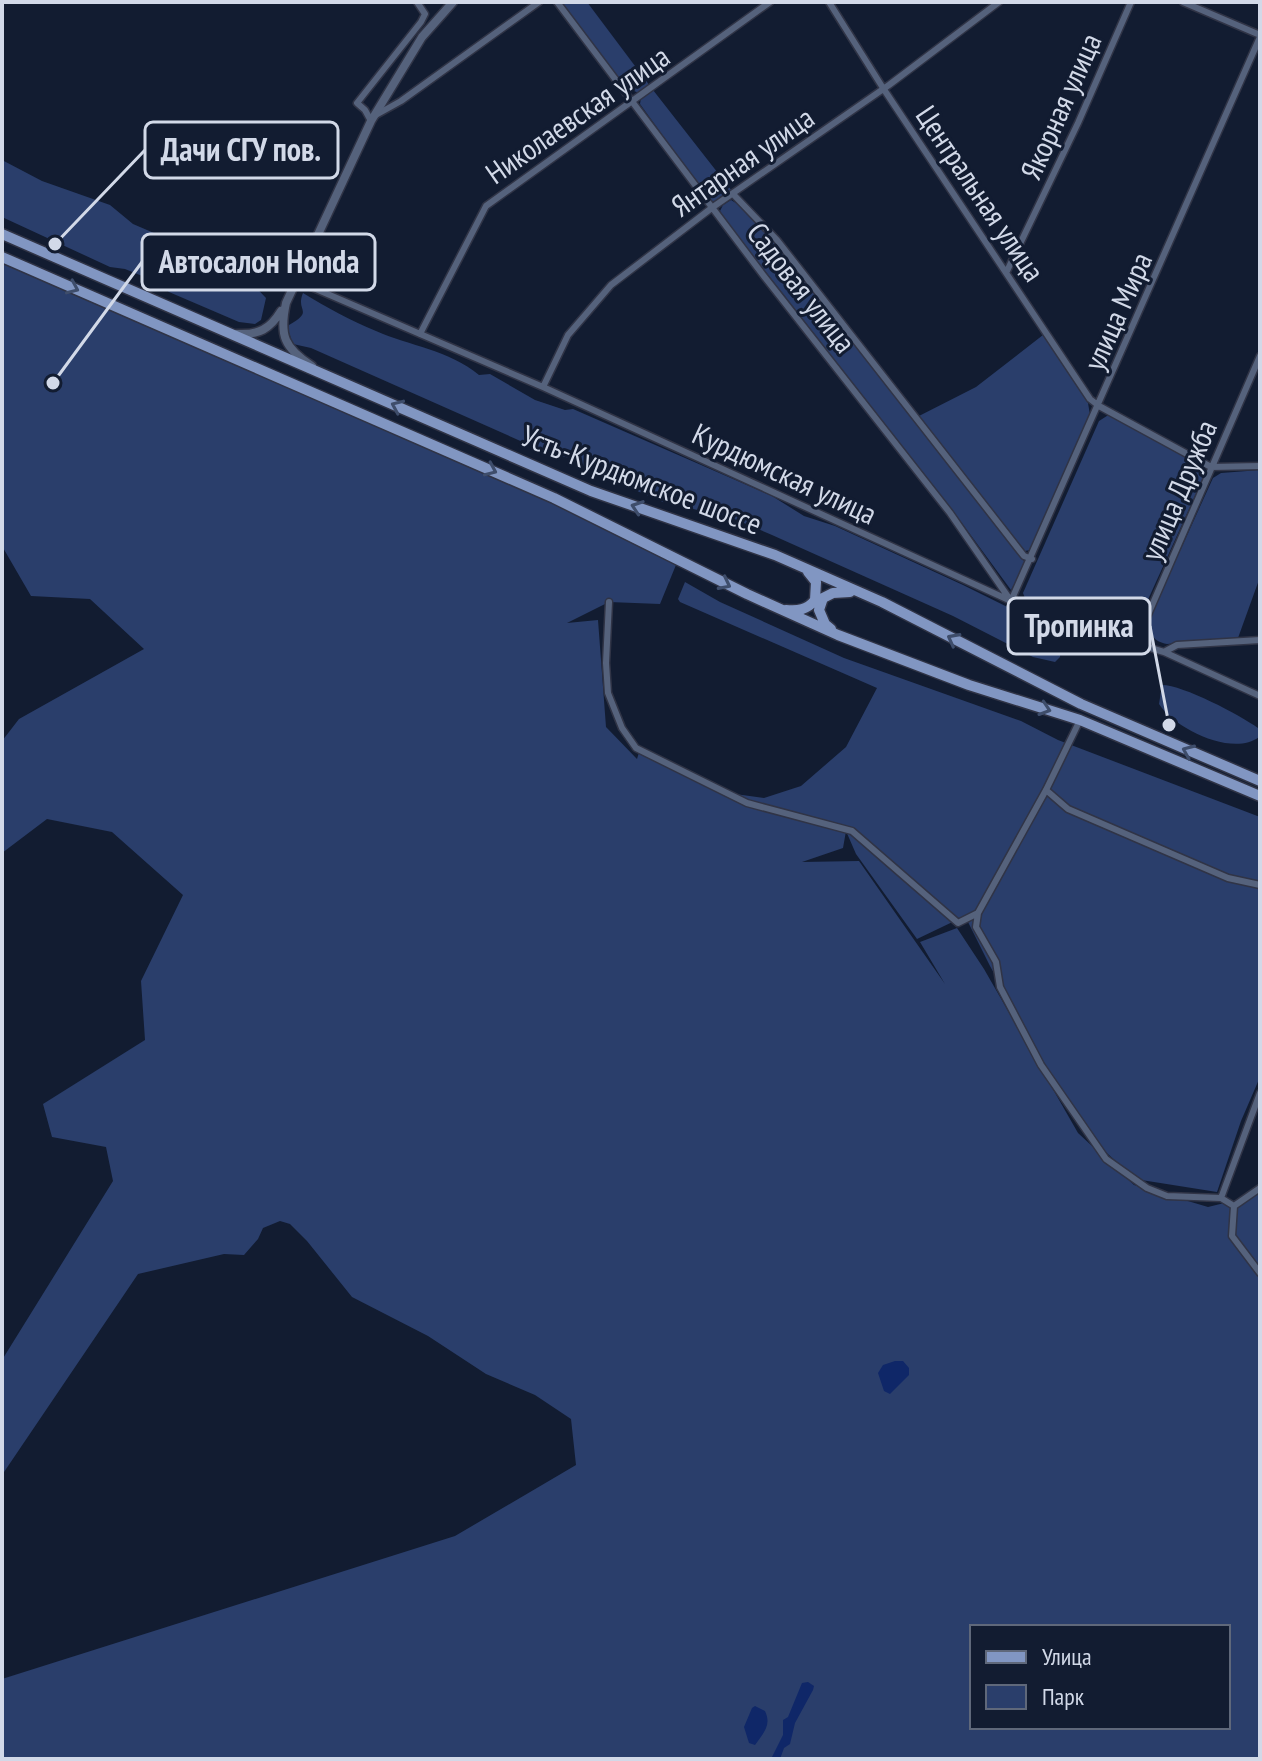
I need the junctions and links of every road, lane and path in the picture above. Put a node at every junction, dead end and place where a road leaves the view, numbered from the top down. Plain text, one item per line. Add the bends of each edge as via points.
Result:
1 (417, 2) edge
2 (453, 2) edge
3 (539, 2) edge
4 (557, 2) edge
5 (770, 2) edge
6 (829, 2) edge
7 (999, 2) edge
8 (1131, 2) edge
9 (1183, 2) edge
10 (1260, 36) edge
11 (883, 88) junction
12 (632, 102) junction
13 (373, 119) junction
14 (733, 194) junction
15 (713, 207) junction
16 (2, 234) edge
17 (2, 257) edge
18 (1007, 271) junction
19 (295, 280) junction
20 (286, 303) junction
21 (232, 334) junction
22 (420, 334) junction
23 (1260, 356) edge
24 (329, 377) junction
25 (543, 387) junction
26 (1099, 406) junction
27 (1260, 466) edge
28 (1211, 467) junction
29 (1032, 559) junction
30 (805, 569) junction
31 (856, 591) junction
32 (1011, 601) junction
33 (609, 602) dead end
34 (780, 609) junction
35 (838, 635) junction
36 (1260, 640) edge
37 (1138, 643) junction
38 (1164, 652) junction
39 (1260, 696) edge
40 (1080, 720) junction
41 (1260, 781) edge
42 (1046, 790) junction
43 (1260, 796) edge
44 (1260, 885) edge
45 (978, 913) junction
46 (1260, 1093) edge
47 (1260, 1188) edge
48 (1221, 1198) junction
49 (1234, 1206) junction
50 (1260, 1273) edge

1 - 13 street via 425,14 421,22 357,103
2 - 13 street via 422,37
3 - 13 street
4 - 12 street, Садовая улица
5 - 12 street, Николаевская улица
6 - 11 street, Центральная улица
7 - 11 street, Янтарная улица
8 - 18 street, Якорная улица
9 - 10 street
10 - 26 street, улица Мира
11 - 14 street, Янтарная улица
11 - 18 street, Центральная улица
12 - 15 street, Садовая улица
12 - 22 street, Николаевская улица via 486,206
13 - 19 street
14 - 15 street, Янтарная улица
14 - 29 street, Садовая улица via 777,240 1024,556
15 - 25 street, Янтарная улица via 611,285 568,335
15 - 32 street, Садовая улица via 950,513
16 - 21 main road, Усть-Курдюмское шоссе
17 -> 34 main road, Усть-Курдюмское шоссе via 554,498
18 - 26 street, Центральная улица
19 - 20 street
19 - 22 street, Курдюмская улица
20 - 21 street via 265,330
20 - 24 street via 281,325 286,342 298,357
21 - 24 main road, Усть-Курдюмское шоссе
22 - 25 street, Курдюмская улица
23 - 28 street, улица Дружба
30 -> 24 main road, Усть-Курдюмское шоссе via 591,491
25 - 32 street, Курдюмская улица
26 - 28 street
26 - 29 street, улица Мира
27 - 28 street
28 - 37 street, улица Дружба
29 - 32 street, улица Мира
30 - 31 main road, Усть-Курдюмское шоссе
30 - 34 main road via 816,582 815,600 800,610
31 - 35 main road via 823,598 821,617
41 -> 31 main road, Усть-Курдюмское шоссе via 1081,704
32 - 37 street, Курдюмская улица
33 - 45 street via 608,693 636,748 747,803 852,831 958,923
34 - 35 main road, Усть-Курдюмское шоссе
35 -> 40 main road, Усть-Курдюмское шоссе
36 - 38 street via 1177,645
37 - 38 street, Курдюмская улица
38 - 39 street, Курдюмская улица
40 - 42 street
40 - 43 main road, Усть-Курдюмское шоссе
42 - 44 street via 1068,809 1228,878
42 - 45 street
45 - 48 street via 976,927 996,962 1000,987 1041,1065 1106,1159 1167,1196
46 - 48 street
47 - 49 street
48 - 49 street
49 - 50 street via 1232,1236

